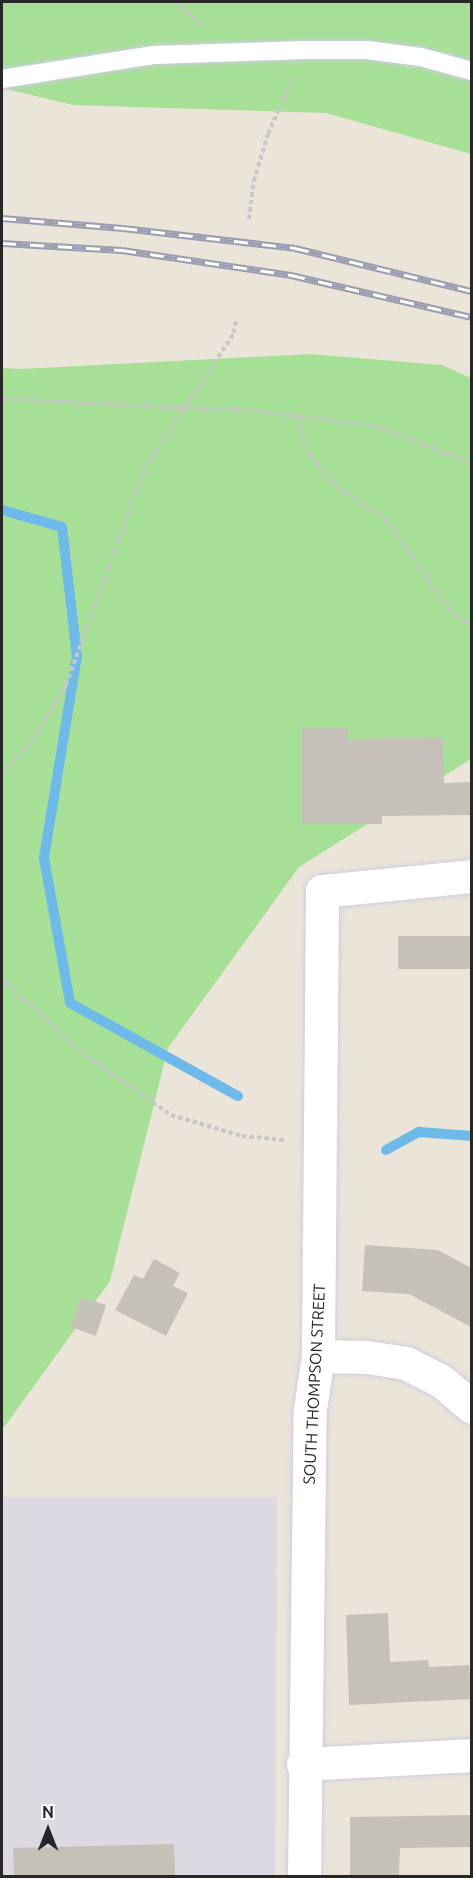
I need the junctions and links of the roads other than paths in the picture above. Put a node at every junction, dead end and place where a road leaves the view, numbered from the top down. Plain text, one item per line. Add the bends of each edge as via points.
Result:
1 (471, 71) edge
2 (2, 79) edge
3 (471, 876) edge
4 (318, 1356) junction
5 (471, 1407) edge
6 (471, 1755) edge
7 (303, 1764) junction
8 (304, 1876) edge

1 - 2 lane via 421,57 367,50 304,50 154,55
3 - 4 street, SOUTH THOMPSON STREET via 322,891
4 - 5 street via 406,1363 440,1380
4 - 7 street, SOUTH THOMPSON STREET via 310,1409
6 - 7 street
7 - 8 street, SOUTH THOMPSON STREET

